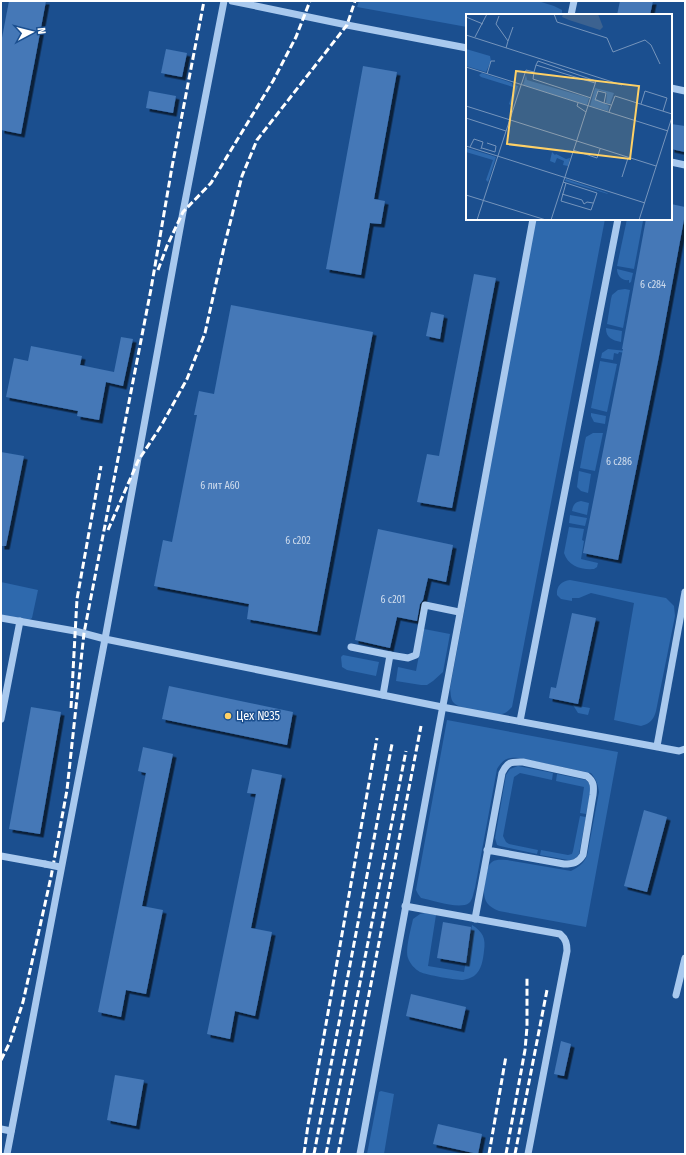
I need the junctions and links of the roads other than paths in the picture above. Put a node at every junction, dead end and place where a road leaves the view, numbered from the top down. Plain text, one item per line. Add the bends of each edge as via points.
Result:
1 (224, 1) edge
2 (232, 1) edge
3 (574, 1) edge
4 (571, 14) edge
5 (466, 48) edge
6 (672, 88) edge
7 (685, 91) edge
8 (672, 162) edge
9 (685, 165) edge
10 (533, 220) edge
11 (618, 220) edge
12 (685, 592) edge
13 (459, 612) junction
14 (1, 618) edge
15 (20, 621) junction
16 (105, 639) junction
17 (351, 647) dead end
18 (390, 655) junction
19 (383, 695) junction
20 (442, 707) junction
21 (1, 719) edge
22 (520, 721) junction
23 (657, 746) junction
24 (685, 749) edge
25 (487, 850) junction
26 (1, 856) edge
27 (61, 867) junction
28 (405, 906) junction
29 (475, 919) junction
30 (685, 958) edge
31 (676, 995) dead end
32 (1, 1129) edge
33 (11, 1131) junction
34 (7, 1154) edge
35 (360, 1154) edge
36 (528, 1154) edge

1 - 16 street
2 - 5 street
3 - 4 street
6 - 7 street
8 - 9 street
10 - 13 street
11 - 22 street
12 - 23 street
13 - 18 street via 425,605 416,655 408,658
13 - 20 street
14 - 15 street
15 - 16 street
15 - 21 street
16 - 19 street
16 - 27 street
17 - 18 street
18 - 19 street
19 - 20 street
20 - 22 street
20 - 28 street
22 - 23 street
23 - 24 street via 679,751
25 - 25 street via 505,766 512,762 523,762 591,779 594,786 593,795 583,855 579,861 564,864
25 - 29 street
26 - 27 street, bridge
27 - 33 street
28 - 29 street
28 - 35 street
29 - 36 street via 560,934 567,944
30 - 31 street
32 - 33 street
33 - 34 street

